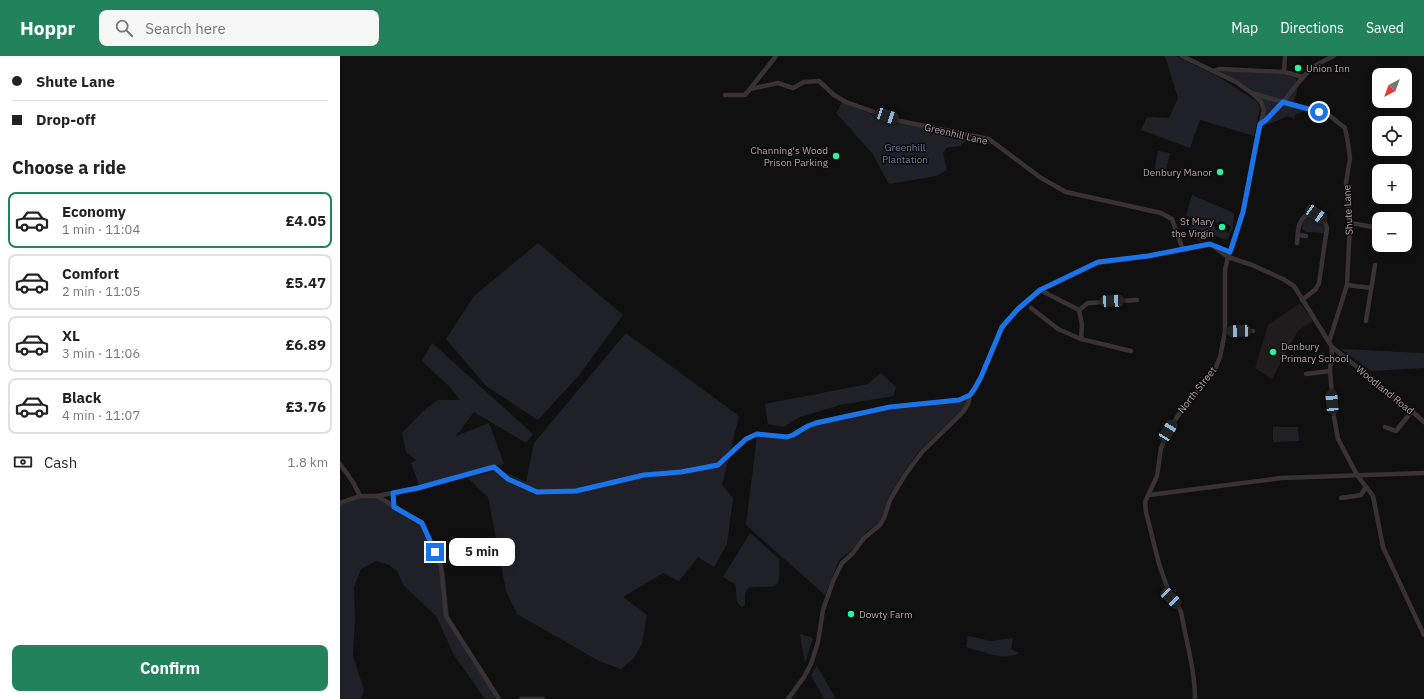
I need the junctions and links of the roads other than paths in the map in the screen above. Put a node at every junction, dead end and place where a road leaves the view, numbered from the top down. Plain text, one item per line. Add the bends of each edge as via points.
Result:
1 (776, 56) edge
2 (1182, 56) edge
3 (1285, 56) edge
4 (1334, 56) edge
5 (1213, 71) junction
6 (1284, 72) junction
7 (1303, 77) junction
8 (750, 89) junction
9 (725, 94) dead end
10 (1254, 94) junction
11 (1283, 102) junction
12 (1260, 124) junction
13 (1350, 223) junction
14 (1372, 227) edge
15 (1298, 235) junction
16 (1306, 236) dead end
17 (1297, 243) dead end
18 (1210, 244) junction
19 (1183, 250) junction
20 (1230, 252) junction
21 (1228, 257) junction
22 (1375, 265) dead end
23 (1347, 285) junction
24 (1371, 288) junction
25 (1040, 290) junction
26 (1137, 300) dead end
27 (1302, 300) junction
28 (1031, 308) dead end
29 (1079, 310) junction
30 (1366, 320) dead end
31 (1253, 331) dead end
32 (1225, 332) junction
33 (1081, 339) junction
34 (1330, 344) junction
35 (1131, 351) dead end
36 (1330, 371) junction
37 (1306, 374) dead end
38 (970, 395) junction
39 (1412, 411) junction
40 (1424, 422) edge
41 (1385, 427) dead end
42 (340, 464) edge
43 (1424, 473) edge
44 (1357, 475) junction
45 (1366, 487) junction
46 (393, 493) junction
47 (1149, 495) junction
48 (360, 496) junction
49 (377, 496) junction
50 (1341, 498) dead end
51 (340, 503) edge
52 (394, 507) junction
53 (1424, 635) edge
54 (499, 699) edge
55 (521, 699) edge
56 (543, 699) edge
57 (788, 699) edge
58 (1195, 699) edge

1 - 8 street
2 - 5 street
3 - 6 street
4 - 7 street via 1310,69
5 - 6 street via 1220,69
5 - 10 street
6 - 7 street
7 - 11 street
8 - 9 street via 745,95
8 - 19 street, Greenhill Lane via 778,83 793,88 804,82 818,81 846,102 900,121 989,139 1041,178 1066,192 1161,213 1172,219
10 - 11 street, Shute Lane
10 - 12 street, North Street via 1264,110
11 - 12 street
11 - 13 street, Shute Lane via 1329,115 1345,128 1350,158 1346,183
12 - 20 street, North Street via 1243,212
13 - 14 street
13 - 23 street, Shute Lane
15 - 16 street
15 - 17 street
15 - 27 street via 1301,220 1307,215 1316,214 1323,219 1327,228 1319,283 1316,289
18 - 19 street
18 - 20 street
18 - 21 street, Woodland Road
19 - 25 street via 1098,262
20 - 21 street, North Street
21 - 27 street, Woodland Road via 1283,279 1294,286
21 - 32 street, North Street via 1225,270
22 - 24 street
23 - 24 street
23 - 34 street, Shute Lane
24 - 30 street
25 - 29 street
25 - 38 street via 1002,327 981,377
26 - 29 street via 1088,303
27 - 34 street, Woodland Road
28 - 33 street via 1058,329
29 - 33 street
31 - 32 street
32 - 47 street, North Street via 1216,367 1168,431 1161,448 1157,476
33 - 35 street
34 - 36 street, Shute Lane
34 - 39 street, Woodland Road
36 - 37 street
36 - 44 street, Shute Lane via 1338,439
38 - 46 street via 959,400 890,407 816,423 787,437 757,434 746,439 718,465 644,475 576,491 537,492 508,479 494,467
38 - 57 street via 963,412 922,452 905,475 890,500 880,525 864,538 842,563 824,610 811,664
39 - 40 street, Woodland Road
39 - 41 street via 1396,431
42 - 48 street
43 - 44 street
44 - 45 street, Shute Lane
44 - 47 street via 1281,478
45 - 50 street via 1361,495
45 - 53 street, Shute Lane via 1373,496 1383,547
46 - 49 street
46 - 52 street
47 - 58 street, North Street via 1145,502 1146,512 1168,590 1181,612 1192,667
48 - 49 street
48 - 51 street
49 - 52 street
52 - 54 street via 422,523 441,566 446,616
55 - 56 street

